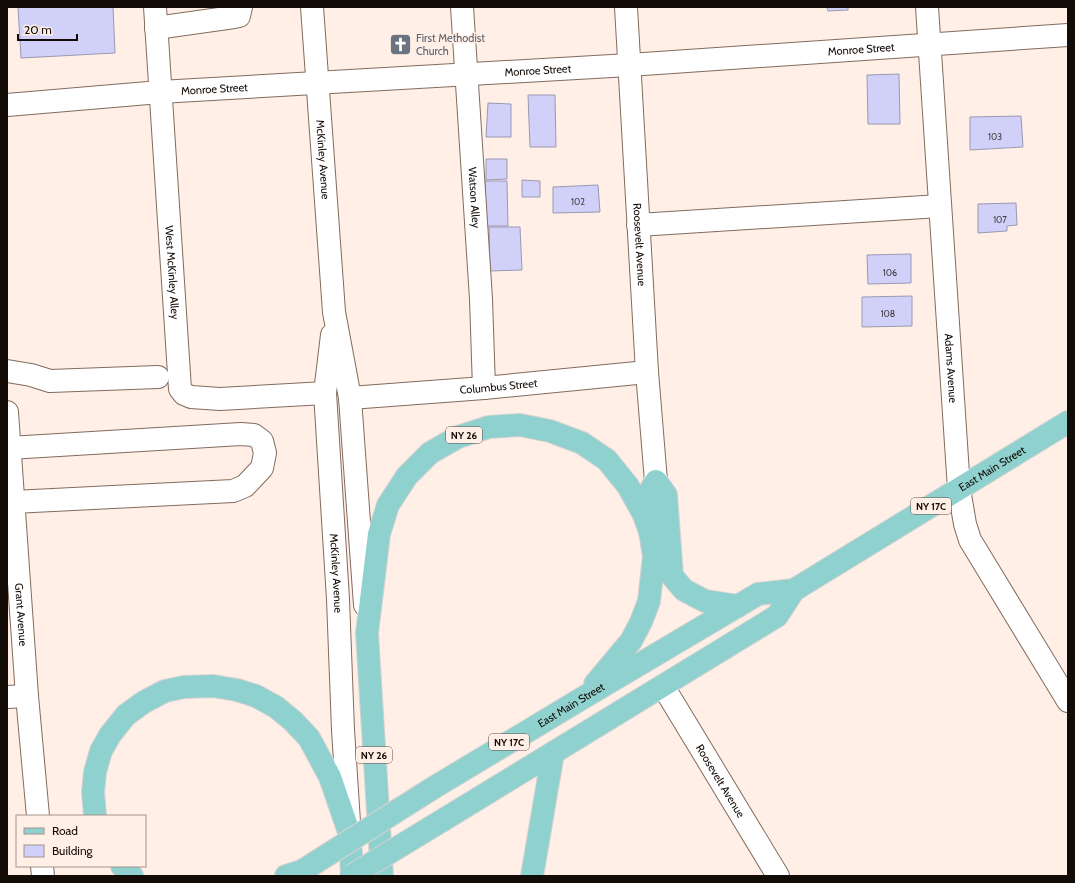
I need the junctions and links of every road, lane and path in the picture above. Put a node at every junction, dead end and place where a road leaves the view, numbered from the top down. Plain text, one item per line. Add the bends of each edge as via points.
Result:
1 (241, 7) edge
2 (312, 7) edge
3 (462, 7) edge
4 (626, 7) edge
5 (927, 7) edge
6 (156, 18) edge
7 (1068, 35) edge
8 (929, 44) junction
9 (629, 65) junction
10 (466, 75) junction
11 (317, 83) junction
12 (160, 92) junction
13 (7, 105) edge
14 (940, 206) junction
15 (638, 225) junction
16 (334, 312) junction
17 (7, 372) edge
18 (647, 372) junction
19 (158, 377) dead end
20 (484, 388) junction
21 (325, 393) junction
22 (350, 398) junction
23 (7, 412) edge
24 (1068, 422) edge
25 (9, 448) junction
26 (656, 481) junction
27 (959, 489) junction
28 (12, 502) junction
29 (650, 532) junction
30 (794, 590) junction
31 (738, 606) junction
32 (367, 633) junction
33 (663, 686) junction
34 (586, 696) junction
35 (17, 697) edge
36 (1068, 701) edge
37 (553, 753) junction
38 (38, 815) edge
39 (95, 815) edge
40 (350, 835) junction
41 (123, 867) edge
42 (294, 874) edge
43 (132, 876) edge
44 (352, 876) edge
45 (382, 876) edge
46 (532, 876) edge
47 (778, 876) edge

1 - 6 street via 239,16 234,18
2 - 11 street, McKinley Avenue
3 - 10 street, Watson Alley
4 - 9 street, Roosevelt Avenue
5 - 8 street, Adams Avenue
6 - 12 street, West McKinley Alley
7 - 8 street, Monroe Street
8 - 9 street, Monroe Street
8 - 14 street, Adams Avenue
9 - 10 street, Monroe Street
9 - 15 street, Roosevelt Avenue
10 - 11 street, Monroe Street
10 - 20 street, Watson Alley via 481,299
11 - 12 street, Monroe Street
11 - 16 street, McKinley Avenue
12 - 13 street, Monroe Street
12 - 21 street, West McKinley Alley via 180,389 191,397 220,399
14 - 15 street
14 - 27 street, Adams Avenue
15 - 18 street, Roosevelt Avenue
16 - 21 street, McKinley Avenue
16 - 22 street, McKinley Avenue
17 - 19 street via 31,374 50,381
18 - 20 street, Columbus Street
18 - 26 street, Roosevelt Avenue
20 - 22 street, Columbus Street
21 - 40 street, McKinley Avenue
22 - 32 street, McKinley Avenue
23 - 25 street, Grant Avenue
24 - 27 main road, East Main Street / NY 17C
25 - 28 street, Grant Avenue
25 - 28 street via 241,434 254,435 262,441 265,453 262,468 245,486 233,491
26 - 29 main road via 648,494
26 - 31 main road via 666,495 672,576 684,590 706,601
27 - 30 main road, East Main Street / NY 17C
27 - 36 street, Adams Avenue via 970,540
28 - 35 street, Grant Avenue
29 - 32 main road, NY 26 via 628,486 607,460 582,443 550,431 520,425 490,427 458,437 430,453 407,476 388,506 379,534
29 - 34 main road, NY 26 via 654,556 649,601 641,622 632,641
30 - 31 main road, East Main Street / NY 17C via 758,594
30 - 33 main road, East Main Street / NY 17C via 777,616
31 - 34 main road, East Main Street / NY 17C
32 - 45 main road, NY 26
33 - 37 main road, East Main Street / NY 17C
33 - 47 street, Roosevelt Avenue
34 - 42 main road, East Main Street / NY 17C, bridge
35 - 38 street, Grant Avenue
37 - 44 main road, East Main Street / NY 17C, bridge
37 - 46 main road
39 - 40 main road via 93,792 99,758 110,735 126,715 165,691 184,687 213,686 256,696 276,707 309,738 330,777
40 - 44 main road
41 - 43 main road

